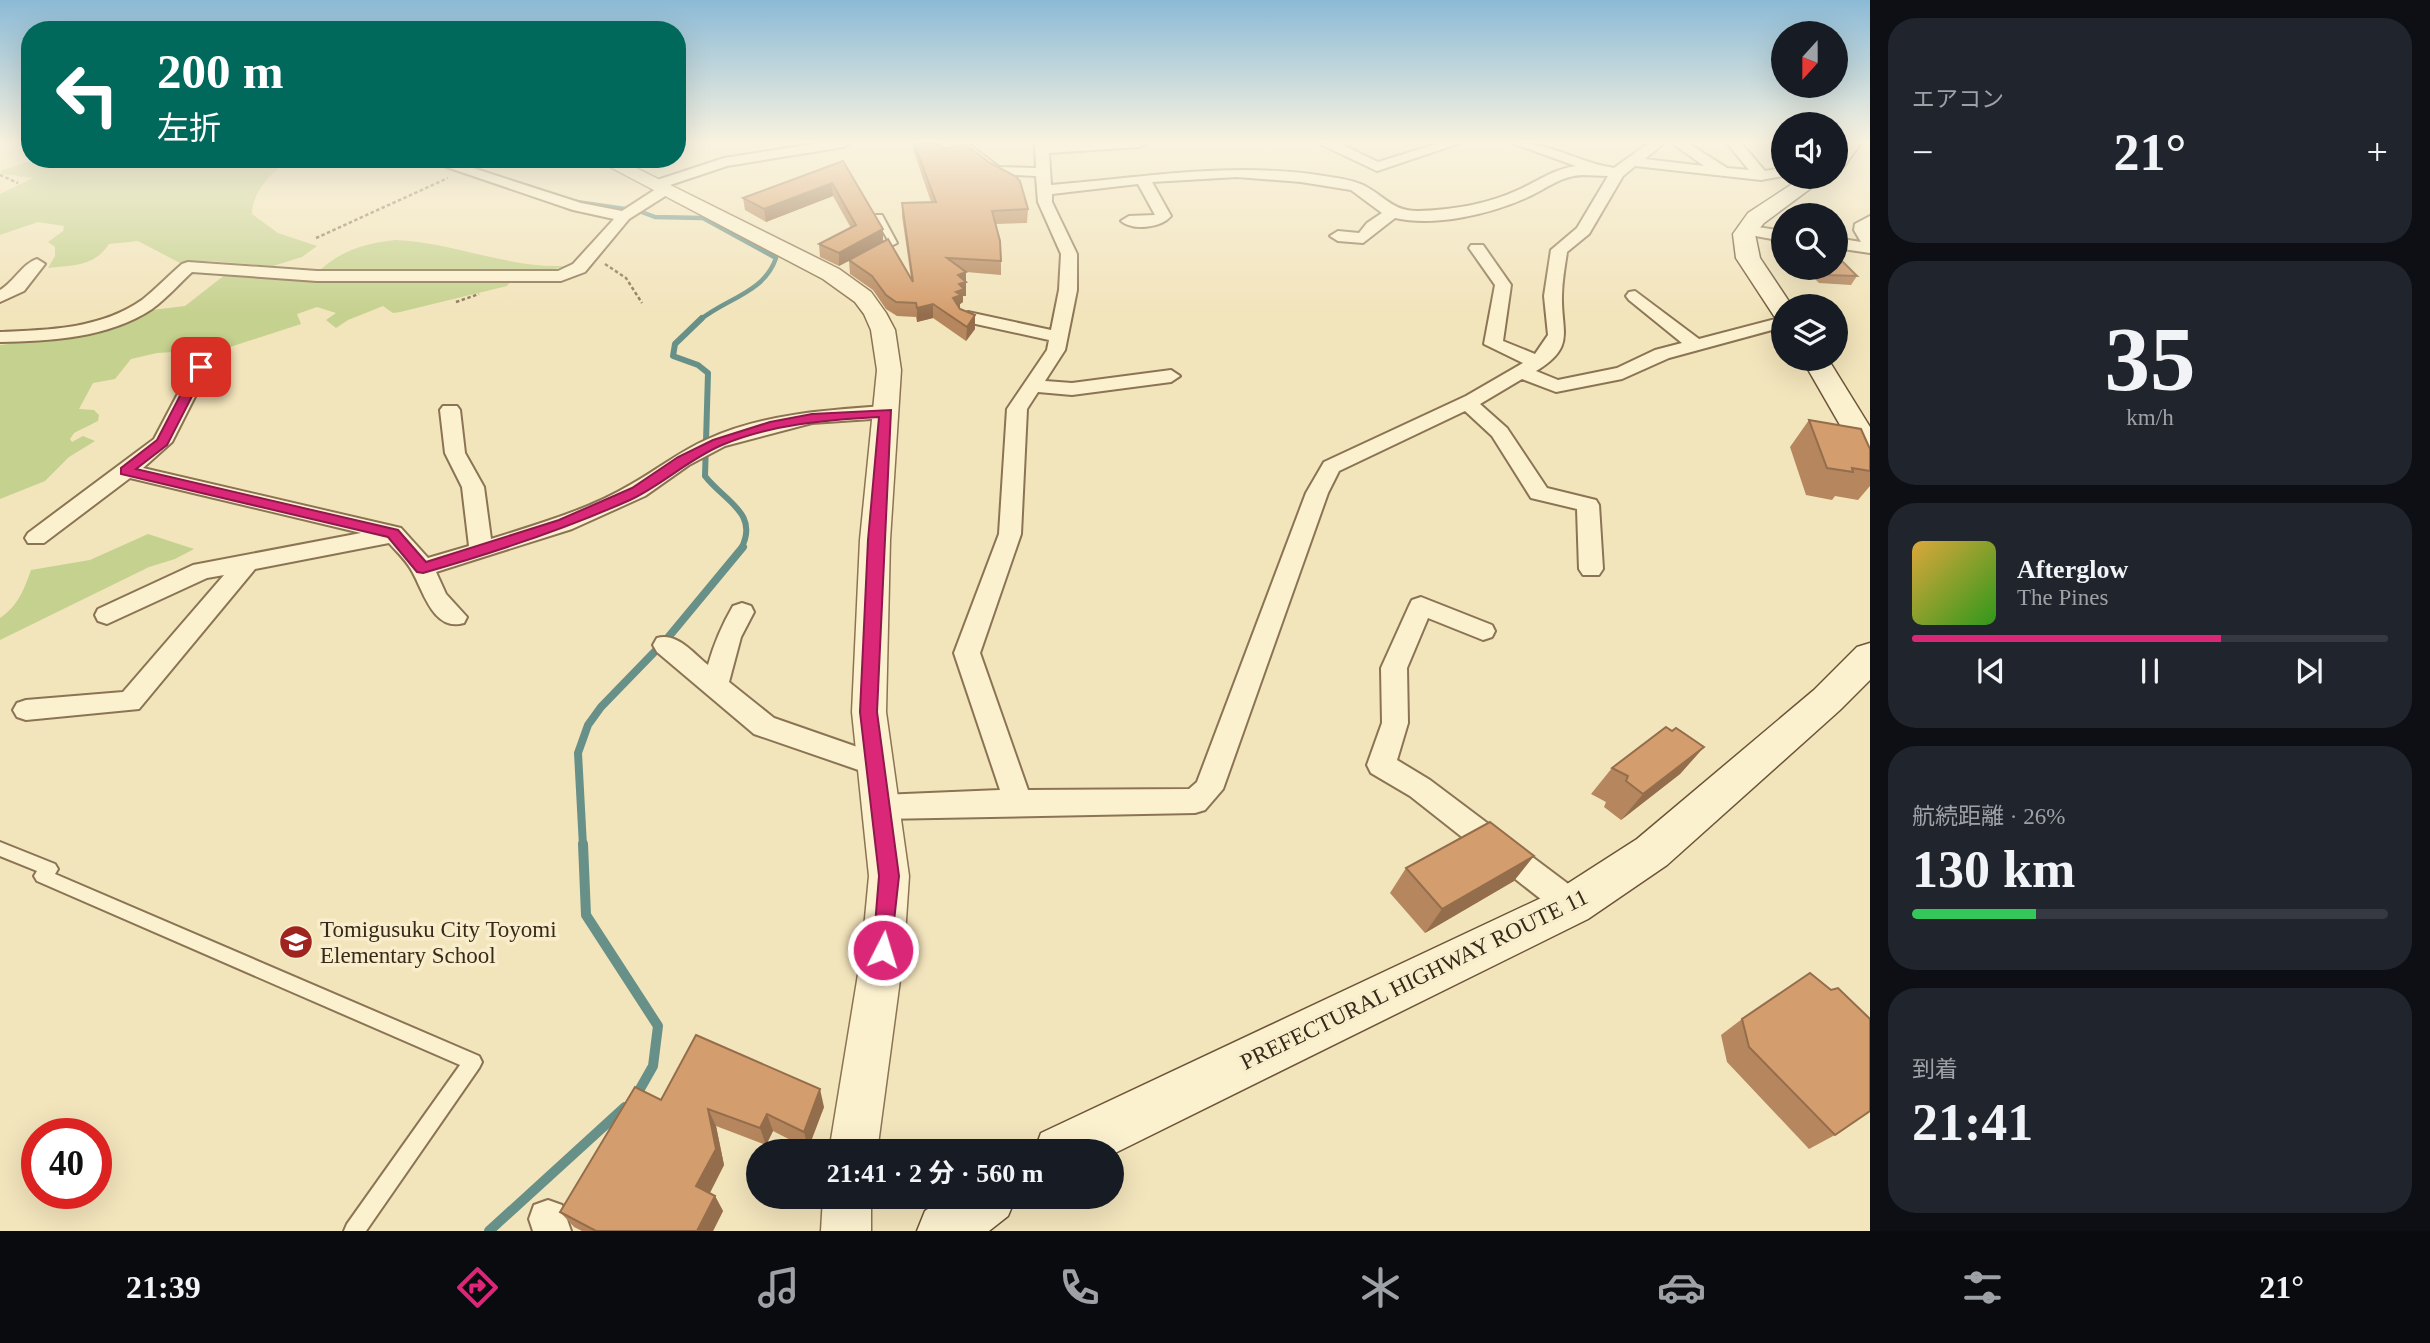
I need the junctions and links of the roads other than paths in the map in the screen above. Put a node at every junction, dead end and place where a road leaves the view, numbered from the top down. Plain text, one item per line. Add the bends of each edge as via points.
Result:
1 (558, 200) edge
2 (645, 200) edge
3 (686, 200) edge
4 (1045, 200) edge
5 (1155, 200) edge
6 (1378, 200) edge
7 (1495, 200) edge
8 (1599, 200) edge
9 (1782, 200) edge
10 (1393, 212) junction
11 (624, 216) junction
12 (879, 217) edge
13 (1129, 221) dead end
14 (1870, 221) edge
15 (1745, 230) junction
16 (1771, 234) edge
17 (1338, 236) dead end
18 (1870, 243) edge
19 (1848, 245) edge
20 (1478, 248) dead end
21 (1870, 248) edge
22 (872, 254) edge
23 (37, 264) dead end
24 (1772, 294) edge
25 (1635, 296) dead end
26 (0, 297) edge
27 (968, 317) edge
28 (1771, 325) edge
29 (0, 337) edge
30 (1059, 337) junction
31 (1694, 344) junction
32 (201, 367) dead end
33 (1529, 367) junction
34 (1823, 371) edge
35 (1171, 376) dead end
36 (1032, 386) junction
37 (1465, 403) junction
38 (450, 410) dead end
39 (886, 412) junction
40 (1866, 437) edge
41 (125, 471) junction
42 (393, 533) junction
43 (36, 538) dead end
44 (481, 550) junction
45 (247, 563) junction
46 (423, 568) junction
47 (1591, 569) dead end
48 (742, 612) dead end
49 (107, 615) dead end
50 (456, 617) dead end
51 (1483, 631) dead end
52 (666, 645) dead end
53 (1870, 657) edge
54 (715, 686) junction
55 (26, 710) dead end
56 (876, 765) junction
57 (1018, 802) junction
58 (881, 807) junction
59 (0, 849) edge
60 (1572, 905) junction
61 (855, 1139) edge
62 (1087, 1139) edge
63 (847, 1209) edge
64 (973, 1209) edge
65 (354, 1231) edge
66 (846, 1231) edge
67 (945, 1231) edge

1 - 11 street
2 - 11 street
3 - 39 street via 837,274 863,297 883,330 889,370
4 - 30 street via 1069,254
5 - 13 street via 1163,216 1158,221
6 - 10 street
7 - 10 street via 1451,211
8 - 33 street via 1583,231 1559,250 1553,296 1556,335 1553,346
9 - 15 main road
10 - 17 street via 1363,238
11 - 29 street via 572,272 544,278 317,276 188,267 131,313 48,335
12 - 22 lane via 892,243
14 - 18 street via 1862,230
15 - 16 street
15 - 24 main road via 1748,258
19 - 21 street
20 - 33 street via 1503,285 1493,344
23 - 26 street via 18,287
25 - 31 street
27 - 30 street
28 - 31 street
30 - 36 street via 1056,350
31 - 33 street via 1622,373 1556,386
32 - 41 street via 162,442
33 - 37 street
34 - 40 main road
35 - 36 street via 1072,389
36 - 57 street via 1017,409 1010,534 967,653
37 - 47 street via 1500,428 1539,493 1588,505
37 - 57 street via 1331,467 1317,493 1209,789 1195,801
38 - 44 street via 456,453 473,487
39 - 44 street via 812,418 718,442 637,491 564,524
39 - 56 street via 875,540 869,712
41 - 42 street
41 - 43 street
42 - 45 street
42 - 46 street
44 - 46 street
45 - 49 street via 201,571
45 - 55 street via 130,702
46 - 50 street via 436,600
48 - 54 street via 729,637
51 - 60 street via 1421,606 1394,668 1395,723 1381,765 1420,788
52 - 54 street
53 - 60 main road, PREFECTURAL HIGHWAY ROUTE 11 via 1652,852
54 - 56 street via 764,726
56 - 58 street
57 - 58 street
58 - 61 street via 889,876
59 - 65 lane via 50,869 42,876 473,1062
60 - 62 main road, PREFECTURAL HIGHWAY ROUTE 11
63 - 66 street
64 - 67 main road

